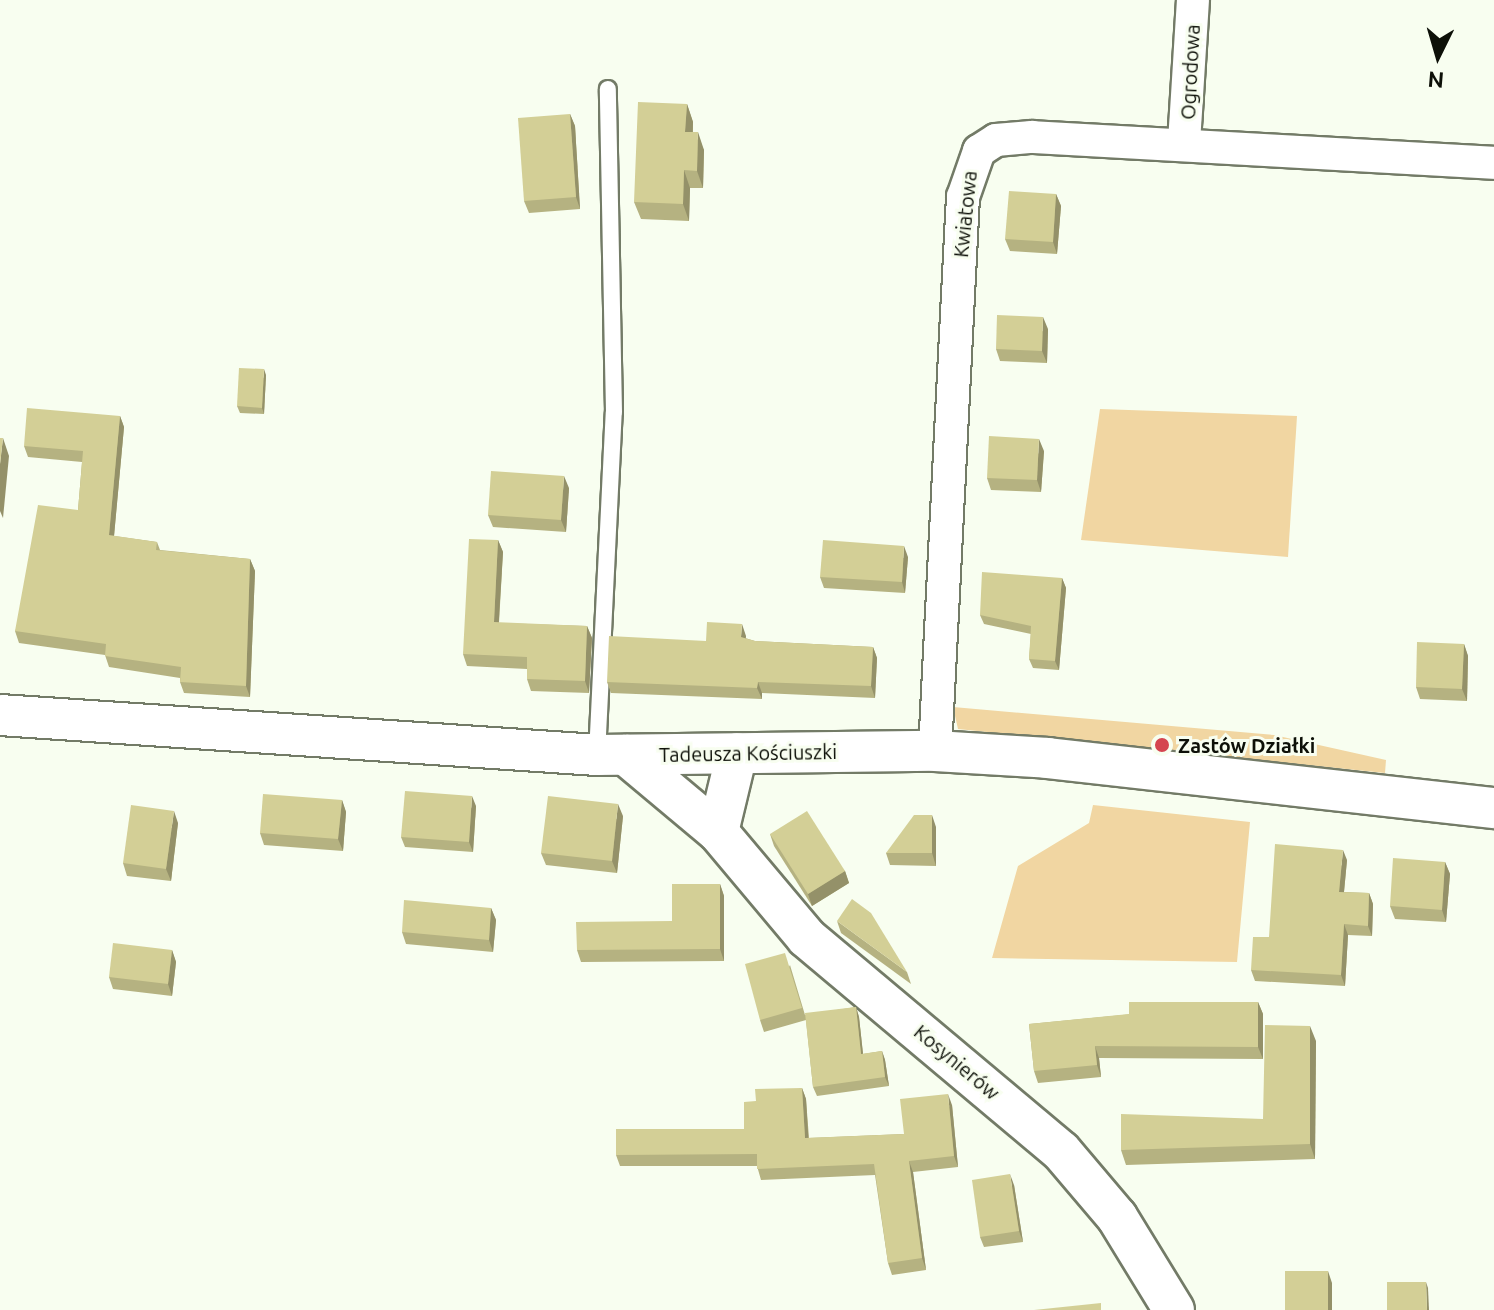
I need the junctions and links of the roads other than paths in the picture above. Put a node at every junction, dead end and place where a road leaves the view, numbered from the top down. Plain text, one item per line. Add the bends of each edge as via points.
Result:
1 (1193, 0) edge
2 (608, 89) dead end
3 (1184, 143) junction
4 (1494, 163) edge
5 (0, 715) edge
6 (935, 751) junction
7 (737, 753) junction
8 (612, 755) junction
9 (1494, 808) edge
10 (718, 832) junction
11 (1174, 1310) edge

1 - 3 street, Ogrodowa
2 - 8 lane via 614,412
3 - 4 street, Kwiatowa
3 - 6 street, Kwiatowa via 1010,138 987,144 968,167
5 - 8 street, Tadeusza Kościuszki
6 - 7 street, Tadeusza Kościuszki
6 - 9 street, Tadeusza Kościuszki via 1157,767
7 - 8 street, Tadeusza Kościuszki
7 - 10 street
8 - 10 street, Kosynierów
10 - 11 street, Kosynierów via 807,938 1061,1151 1117,1217

